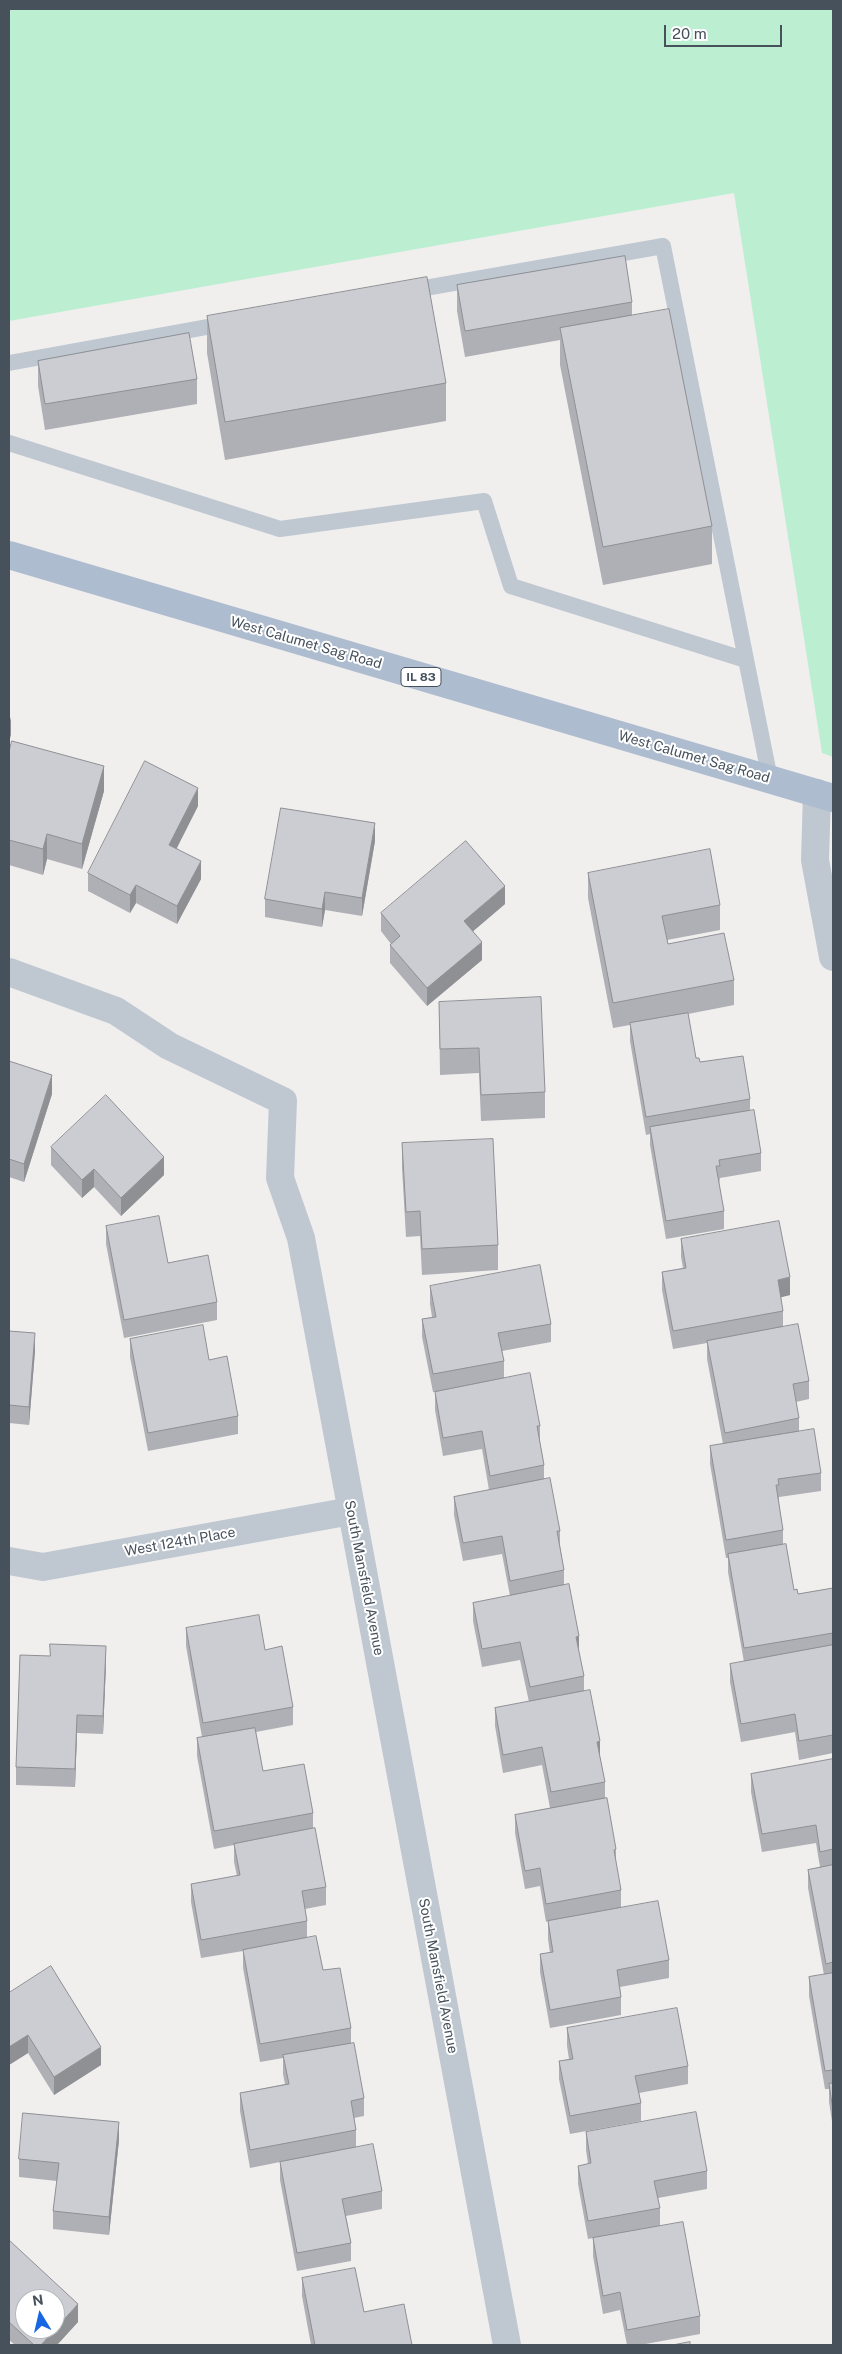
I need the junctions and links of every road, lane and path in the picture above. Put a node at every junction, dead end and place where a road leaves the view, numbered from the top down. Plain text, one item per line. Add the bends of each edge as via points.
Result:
1 (389, 295) edge
2 (243, 321) edge
3 (9, 363) edge
4 (9, 443) edge
5 (9, 555) edge
6 (746, 660) junction
7 (770, 780) junction
8 (825, 795) edge
9 (833, 957) edge
10 (13, 974) edge
11 (351, 1511) junction
12 (9, 1561) edge
13 (507, 2345) edge

1 - 6 lane via 663,246
2 - 3 lane
4 - 6 lane via 280,529 484,502 511,586
5 - 7 main road, West Calumet Sag Road / IL 83
6 - 7 lane
7 - 8 main road, West Calumet Sag Road / IL 83
8 - 9 street via 815,860
10 - 11 street, South Mansfield Avenue via 116,1011 169,1046 283,1101 280,1178 301,1238
11 - 12 street, West 124th Place via 43,1567
11 - 13 street, South Mansfield Avenue

